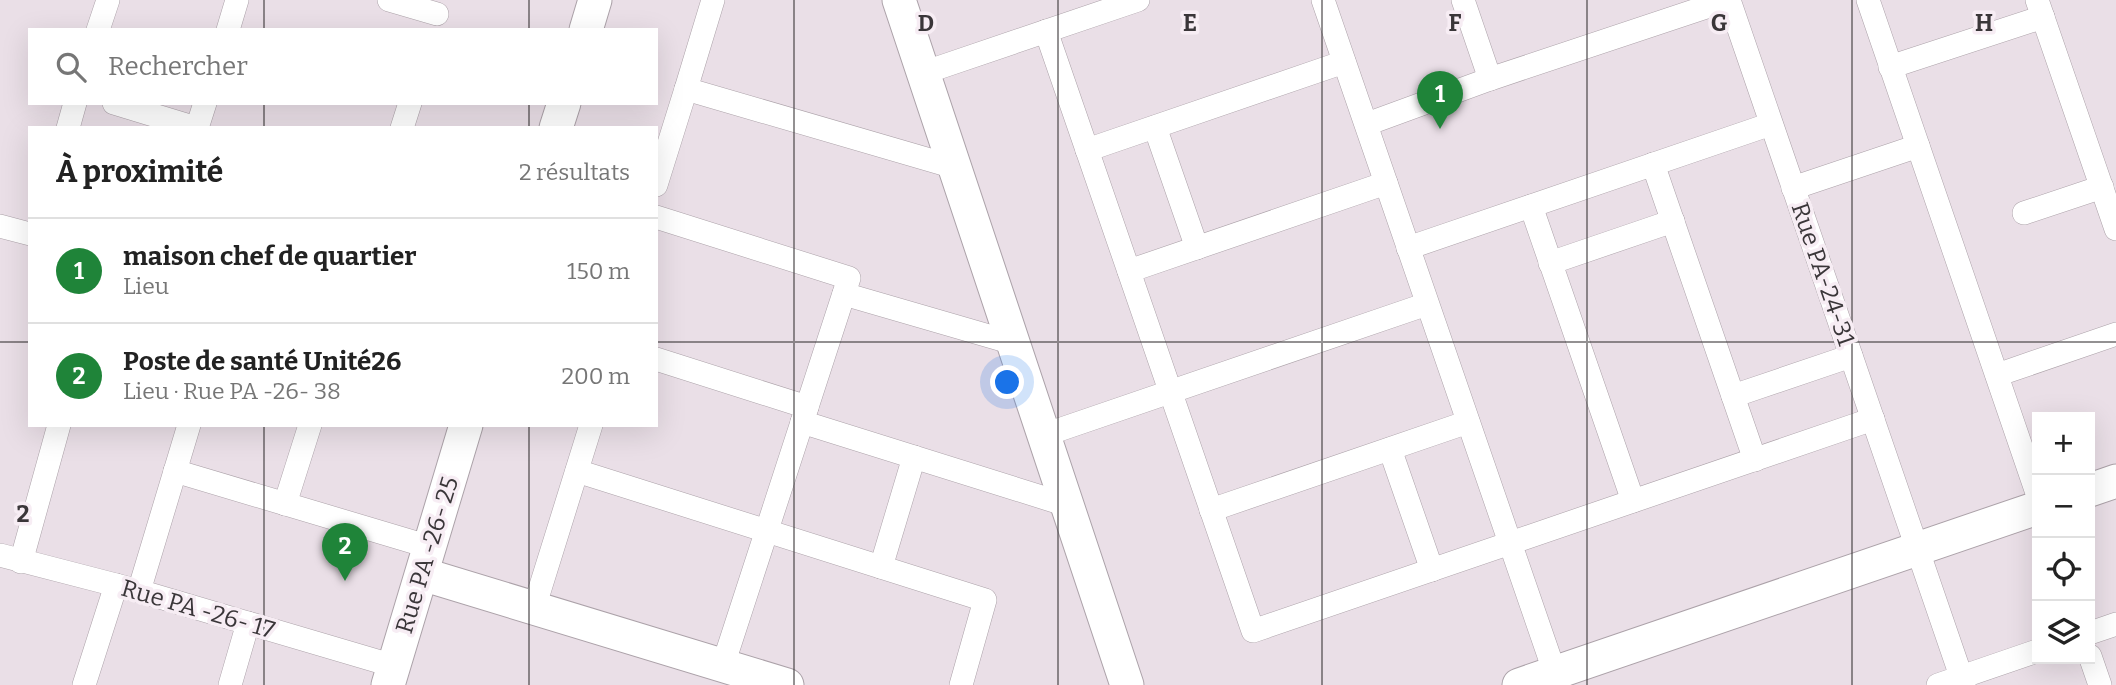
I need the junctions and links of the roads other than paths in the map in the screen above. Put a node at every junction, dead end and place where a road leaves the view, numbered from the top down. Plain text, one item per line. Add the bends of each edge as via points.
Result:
1 (108, 0) edge
2 (237, 0) edge
3 (389, 0) edge
4 (595, 0) edge
5 (713, 0) edge
6 (899, 0) edge
7 (1138, 0) edge
8 (1323, 0) edge
9 (1463, 0) edge
10 (1728, 0) edge
11 (1868, 0) edge
12 (2040, 8) edge
13 (437, 15) edge
14 (99, 28) edge
15 (229, 28) edge
16 (587, 28) edge
17 (1046, 31) junction
18 (1344, 62) junction
19 (1890, 67) junction
20 (923, 73) junction
21 (1490, 79) junction
22 (686, 89) junction
23 (74, 105) edge
24 (121, 105) edge
25 (204, 105) edge
26 (409, 105) edge
27 (563, 105) edge
28 (1367, 124) junction
29 (1771, 124) junction
30 (69, 126) edge
31 (190, 126) edge
32 (198, 126) edge
33 (403, 126) edge
34 (557, 126) edge
35 (1155, 127) junction
36 (1918, 146) junction
37 (1087, 150) junction
38 (1653, 164) junction
39 (954, 167) junction
40 (658, 179) edge
41 (1386, 183) junction
42 (2102, 187) junction
43 (1794, 188) junction
44 (1531, 206) junction
45 (2024, 213) dead end
46 (658, 217) edge
47 (1673, 221) junction
48 (0, 226) edge
49 (2116, 229) edge
50 (28, 233) edge
51 (1197, 248) junction
52 (1408, 248) junction
53 (1550, 263) junction
54 (1129, 271) junction
55 (844, 294) junction
56 (1427, 304) junction
57 (2116, 334) edge
58 (1013, 343) junction
59 (1851, 356) junction
60 (658, 360) edge
61 (1997, 375) junction
62 (1170, 391) junction
63 (1733, 396) junction
64 (805, 414) junction
65 (1873, 419) junction
66 (1468, 422) junction
67 (58, 427) edge
68 (188, 427) edge
69 (309, 427) edge
70 (466, 427) edge
71 (591, 427) edge
72 (1044, 435) junction
73 (1390, 449) junction
74 (914, 457) junction
75 (1755, 460) junction
76 (175, 471) junction
77 (577, 471) junction
78 (2032, 478) edge
79 (2116, 481) edge
80 (2095, 488) edge
81 (1633, 501) junction
82 (285, 504) junction
83 (1067, 505) junction
84 (1211, 510) junction
85 (2032, 510) edge
86 (766, 531) junction
87 (1510, 543) junction
88 (1917, 548) junction
89 (11, 559) edge
90 (426, 561) junction
91 (881, 567) junction
92 (1432, 570) junction
93 (116, 585) junction
94 (139, 592) junction
95 (534, 608) junction
96 (248, 623) junction
97 (2116, 624) edge
98 (2095, 631) edge
99 (2032, 653) edge
100 (2093, 664) edge
101 (391, 675) edge
102 (740, 675) edge
103 (1557, 679) edge
104 (1963, 681) edge
105 (84, 685) edge
106 (230, 685) edge
107 (787, 685) edge
108 (961, 685) edge
109 (1127, 685) edge
110 (1519, 685) edge
111 (1938, 685) edge
112 (2100, 685) edge

1 - 14 street
2 - 15 street
3 - 13 street
4 - 16 street
5 - 22 street
6 - 20 street
7 - 17 street
8 - 18 street
9 - 21 street
10 - 21 street
10 - 29 street, Rue PA-24-31
11 - 19 street
12 - 19 street
12 - 42 street
17 - 20 street
17 - 37 street
18 - 28 street
18 - 35 street
19 - 36 street
20 - 39 street
21 - 28 street
22 - 39 street
22 - 40 street
23 - 30 street
24 - 31 street
25 - 32 street
26 - 33 street
27 - 34 street
28 - 41 street
29 - 38 street
29 - 43 street, Rue PA-24-31
35 - 37 street
35 - 51 street
36 - 43 street
36 - 61 street
37 - 54 street
38 - 44 street
38 - 47 street
39 - 58 street
41 - 51 street
41 - 52 street
42 - 45 street
42 - 49 street
43 - 59 street, Rue PA-24-31
44 - 52 street
44 - 53 street
46 - 55 street via 849,278
47 - 53 street
47 - 63 street
48 - 50 street
51 - 54 street
52 - 56 street
53 - 81 street
54 - 62 street
55 - 58 street
55 - 64 street
56 - 62 street
56 - 66 street
57 - 61 street
58 - 72 street
59 - 63 street
59 - 65 street, Rue PA-24-31
60 - 64 street
61 - 78 street
62 - 72 street
62 - 84 street
63 - 75 street
64 - 74 street
64 - 86 street
65 - 75 street
65 - 88 street, Rue PA-24-31
66 - 73 street
66 - 87 street
67 - 89 street
68 - 76 street
69 - 82 street
70 - 90 street, Rue PA -26- 25
71 - 77 street
72 - 83 street
73 - 84 street
73 - 92 street
74 - 83 street
74 - 91 street
75 - 81 street
76 - 82 street
76 - 94 street
77 - 86 street
77 - 95 street
79 - 80 street
81 - 87 street
82 - 90 street
83 - 109 street
84 - 92 street via 1253,631
85 - 88 street
86 - 91 street
86 - 102 street
87 - 92 street
87 - 103 street
88 - 103 street
88 - 104 street, Rue PA-24-31
89 - 93 street, Rue PA -26- 17
90 - 95 street
90 - 101 street, Rue PA -26- 25
91 - 108 street via 985,600
93 - 94 street, Rue PA -26- 17
93 - 105 street
94 - 96 street, Rue PA -26- 17
95 - 102 street
96 - 101 street, Rue PA -26- 17
96 - 106 street
97 - 98 street
99 - 104 street
100 - 112 street
102 - 107 street
103 - 110 street
104 - 111 street

